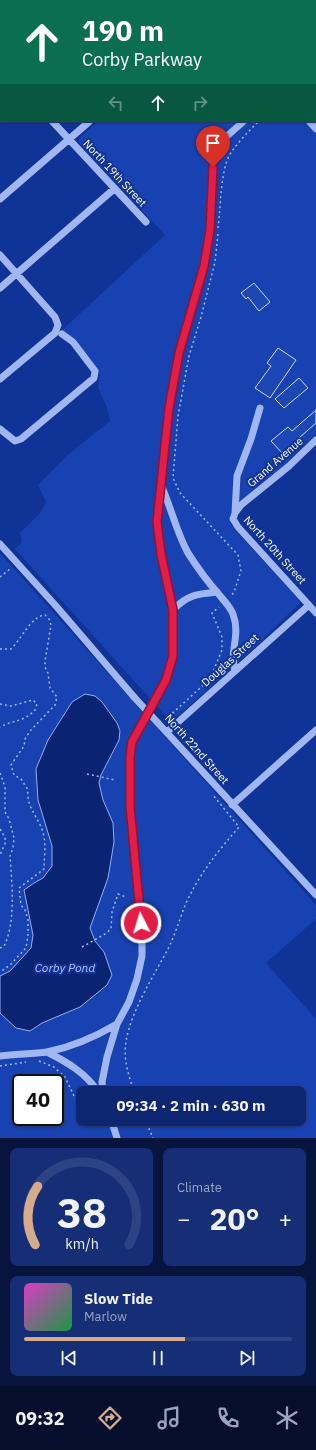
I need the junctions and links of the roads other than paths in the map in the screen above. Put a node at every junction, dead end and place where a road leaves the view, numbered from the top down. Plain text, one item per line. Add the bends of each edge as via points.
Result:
1 (53, 122) edge
2 (89, 122) edge
3 (243, 122) edge
4 (69, 140) junction
5 (114, 189) junction
6 (0, 199) edge
7 (146, 222) dead end
8 (0, 255) edge
9 (17, 274) junction
10 (0, 288) edge
11 (62, 334) dead end
12 (0, 379) edge
13 (260, 408) dead end
14 (0, 429) edge
15 (316, 440) edge
16 (161, 485) junction
17 (247, 500) joint
18 (235, 513) junction
19 (0, 544) edge
20 (217, 592) junction
21 (309, 605) junction
22 (173, 610) junction
23 (316, 613) edge
24 (234, 671) junction
25 (316, 730) edge
26 (167, 732) junction
27 (232, 805) junction
28 (316, 883) edge
29 (310, 889) junction
30 (316, 895) edge
31 (117, 1024) junction
32 (46, 1052) junction
33 (0, 1056) edge
34 (93, 1086) edge
35 (102, 1086) edge
36 (113, 1126) edge
37 (117, 1138) edge

1 - 4 street, North 19th Street
2 - 4 street
3 - 16 street via 226,137 214,158 210,230 204,266 179,353 170,400
4 - 5 street, North 19th Street
4 - 6 street
5 - 7 street, North 19th Street
5 - 9 street
8 - 9 street
9 - 10 street
9 - 12 street via 55,317 58,325 55,333
11 - 14 street via 73,342 95,371 94,378 21,439 15,441
13 - 18 street via 236,476
15 - 17 street, Grand Avenue
16 - 20 street via 187,551
16 - 22 street via 157,522
17 - 18 street, North 20th Street
18 - 21 street, North 20th Street via 233,519 238,527
19 - 26 street, North 22nd Street, bridge
20 - 22 street via 189,596
20 - 24 street via 236,622 237,634 232,663
21 - 23 street, North 20th Street
21 - 24 street, Douglas Street
22 - 31 street via 173,656 166,680 132,742 130,806 142,956 129,1002
24 - 26 street, Douglas Street
25 - 27 street
26 - 27 street, North 22nd Street
27 - 29 street, North 22nd Street
28 - 29 street
29 - 30 street, North 22nd Street
31 - 32 street via 94,1037
31 - 35 street via 107,1057
32 - 33 street
32 - 34 street via 64,1060
36 - 37 street

